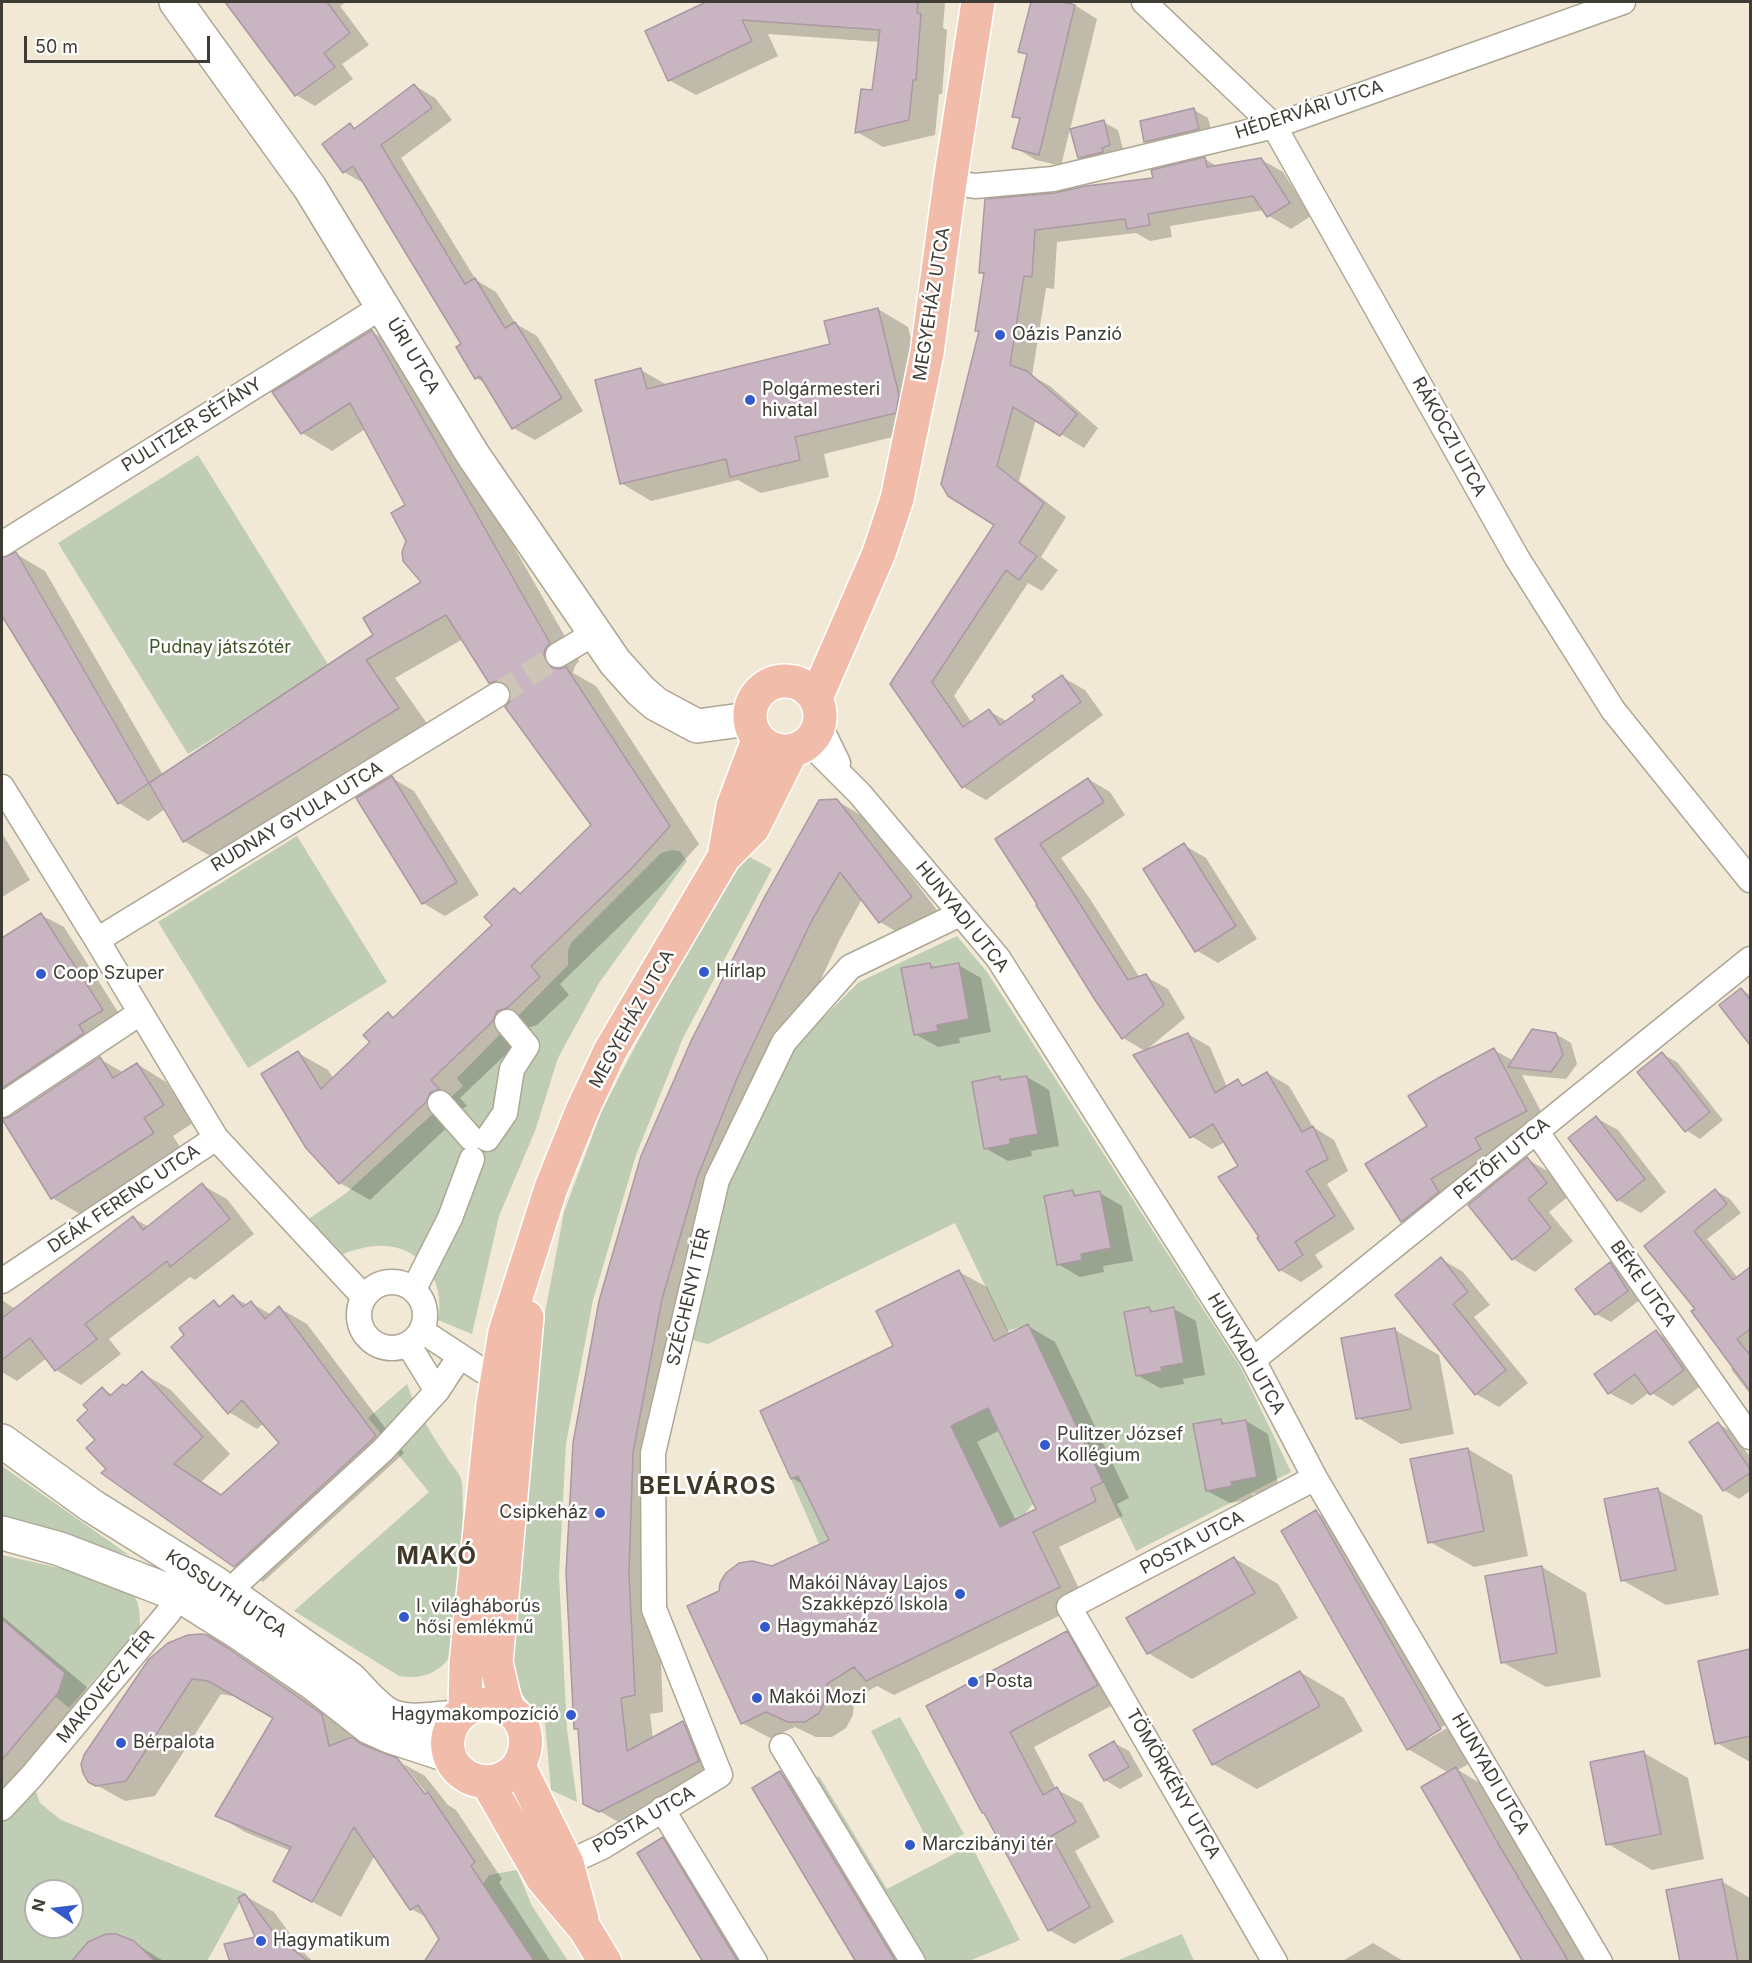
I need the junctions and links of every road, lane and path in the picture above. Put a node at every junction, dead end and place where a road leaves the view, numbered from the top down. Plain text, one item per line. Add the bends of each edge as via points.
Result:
1 (176, 2) edge
2 (978, 2) edge
3 (1144, 2) edge
4 (1623, 2) edge
5 (1274, 126) junction
6 (950, 182) junction
7 (383, 306) junction
8 (2, 544) edge
9 (859, 600) junction
10 (595, 633) junction
11 (558, 655) tunnel mouth
12 (497, 695) tunnel mouth
13 (760, 709) junction
14 (809, 730) junction
15 (2, 787) edge
16 (724, 857) junction
17 (1750, 880) edge
18 (960, 914) junction
19 (97, 940) junction
20 (1750, 959) edge
21 (141, 1013) junction
22 (507, 1022) dead end
23 (440, 1103) dead end
24 (2, 1105) edge
25 (1536, 1131) junction
26 (216, 1138) junction
27 (477, 1145) junction
28 (531, 1255) junction
29 (2, 1281) edge
30 (414, 1289) junction
31 (364, 1297) junction
32 (415, 1338) junction
33 (460, 1356) junction
34 (1253, 1360) junction
35 (483, 1371) dead end
36 (437, 1391) junction
37 (1750, 1437) edge
38 (2, 1441) edge
39 (1315, 1478) junction
40 (2, 1533) edge
41 (241, 1581) dead end
42 (179, 1595) junction
43 (1069, 1607) joint
44 (509, 1710) junction
45 (461, 1713) junction
46 (782, 1746) dead end
47 (450, 1756) junction
48 (519, 1766) junction
49 (720, 1775) joint
50 (487, 1782) junction
51 (2, 1808) edge
52 (662, 1809) junction
53 (567, 1863) junction
54 (585, 1929) junction
55 (605, 1962) edge
56 (755, 1962) edge
57 (913, 1962) edge
58 (1275, 1962) edge
59 (1600, 1962) edge

1 - 7 main road, ÚRI UTCA via 309,188
2 - 6 main road, MEGYEHÁZ UTCA
3 - 5 street, RÁKÓCZI UTCA
4 - 5 street, HÉDERVÁRI UTCA
5 - 6 street, HÉDERVÁRI UTCA via 1053,179 975,186
5 - 17 street, RÁKÓCZI UTCA via 1517,558 1607,701
6 - 9 main road, MEGYEHÁZ UTCA via 927,352 897,499
7 - 8 street, PULITZER SÉTÁNY
7 - 10 main road, ÚRI UTCA via 473,455
9 - 13 main road
9 - 14 main road, MEGYEHÁZ UTCA
10 - 11 street
10 - 13 main road, ÚRI UTCA via 615,662 656,704 701,712
12 - 19 street, RUDNAY GYULA UTCA
13 - 14 main road via 773,750
13 - 14 main road via 792,681 806,687
13 - 16 main road via 733,806
14 - 16 main road, MEGYEHÁZ UTCA via 753,828
14 - 18 street, HUNYADI UTCA
15 - 19 street, DEÁK FERENC UTCA
16 - 28 main road, MEGYEHÁZ UTCA via 609,1051 551,1188
18 - 34 street, HUNYADI UTCA via 998,958
18 - 49 street, SZÉCHENYI TÉR via 850,967 784,1042 717,1180 653,1453 654,1609
19 - 21 street, DEÁK FERENC UTCA
20 - 25 street, PETŐFI UTCA
21 - 24 street
21 - 26 street, DEÁK FERENC UTCA
22 - 27 street via 527,1046 512,1069 505,1113
23 - 27 street
25 - 34 street, PETŐFI UTCA
25 - 37 street, BÉKE UTCA
26 - 29 street, DEÁK FERENC UTCA
26 - 31 street
27 - 30 street via 450,1218
28 - 44 main road via 496,1663
28 - 45 main road via 505,1332 493,1404
30 - 31 street via 393,1281 381,1283
30 - 32 street via 425,1308 425,1320
31 - 32 street via 359,1318 362,1329 376,1345 398,1348
32 - 33 street
32 - 36 street
33 - 35 street
33 - 36 street
34 - 39 street, HUNYADI UTCA
36 - 41 street via 383,1450
38 - 45 main road, KOSSUTH UTCA via 92,1506 215,1583 350,1679 385,1713 407,1720
39 - 43 street, POSTA UTCA
39 - 59 street, HUNYADI UTCA
40 - 42 main road, KOSSUTH UTCA via 60,1549
42 - 47 main road, KOSSUTH UTCA via 313,1683 369,1727
42 - 51 street, MAKOVECZ TÉR via 169,1612
43 - 58 street, TÖMÖRKÉNY UTCA
44 - 45 main road via 487,1703 476,1704
44 - 48 main road via 524,1730 526,1742
45 - 47 main road via 448,1736
46 - 57 street
47 - 50 main road via 464,1775
48 - 50 main road via 510,1775
48 - 53 main road
49 - 52 street, POSTA UTCA
50 - 54 main road via 542,1878
52 - 53 street, POSTA UTCA via 602,1847
52 - 56 street
53 - 54 main road
54 - 55 main road

